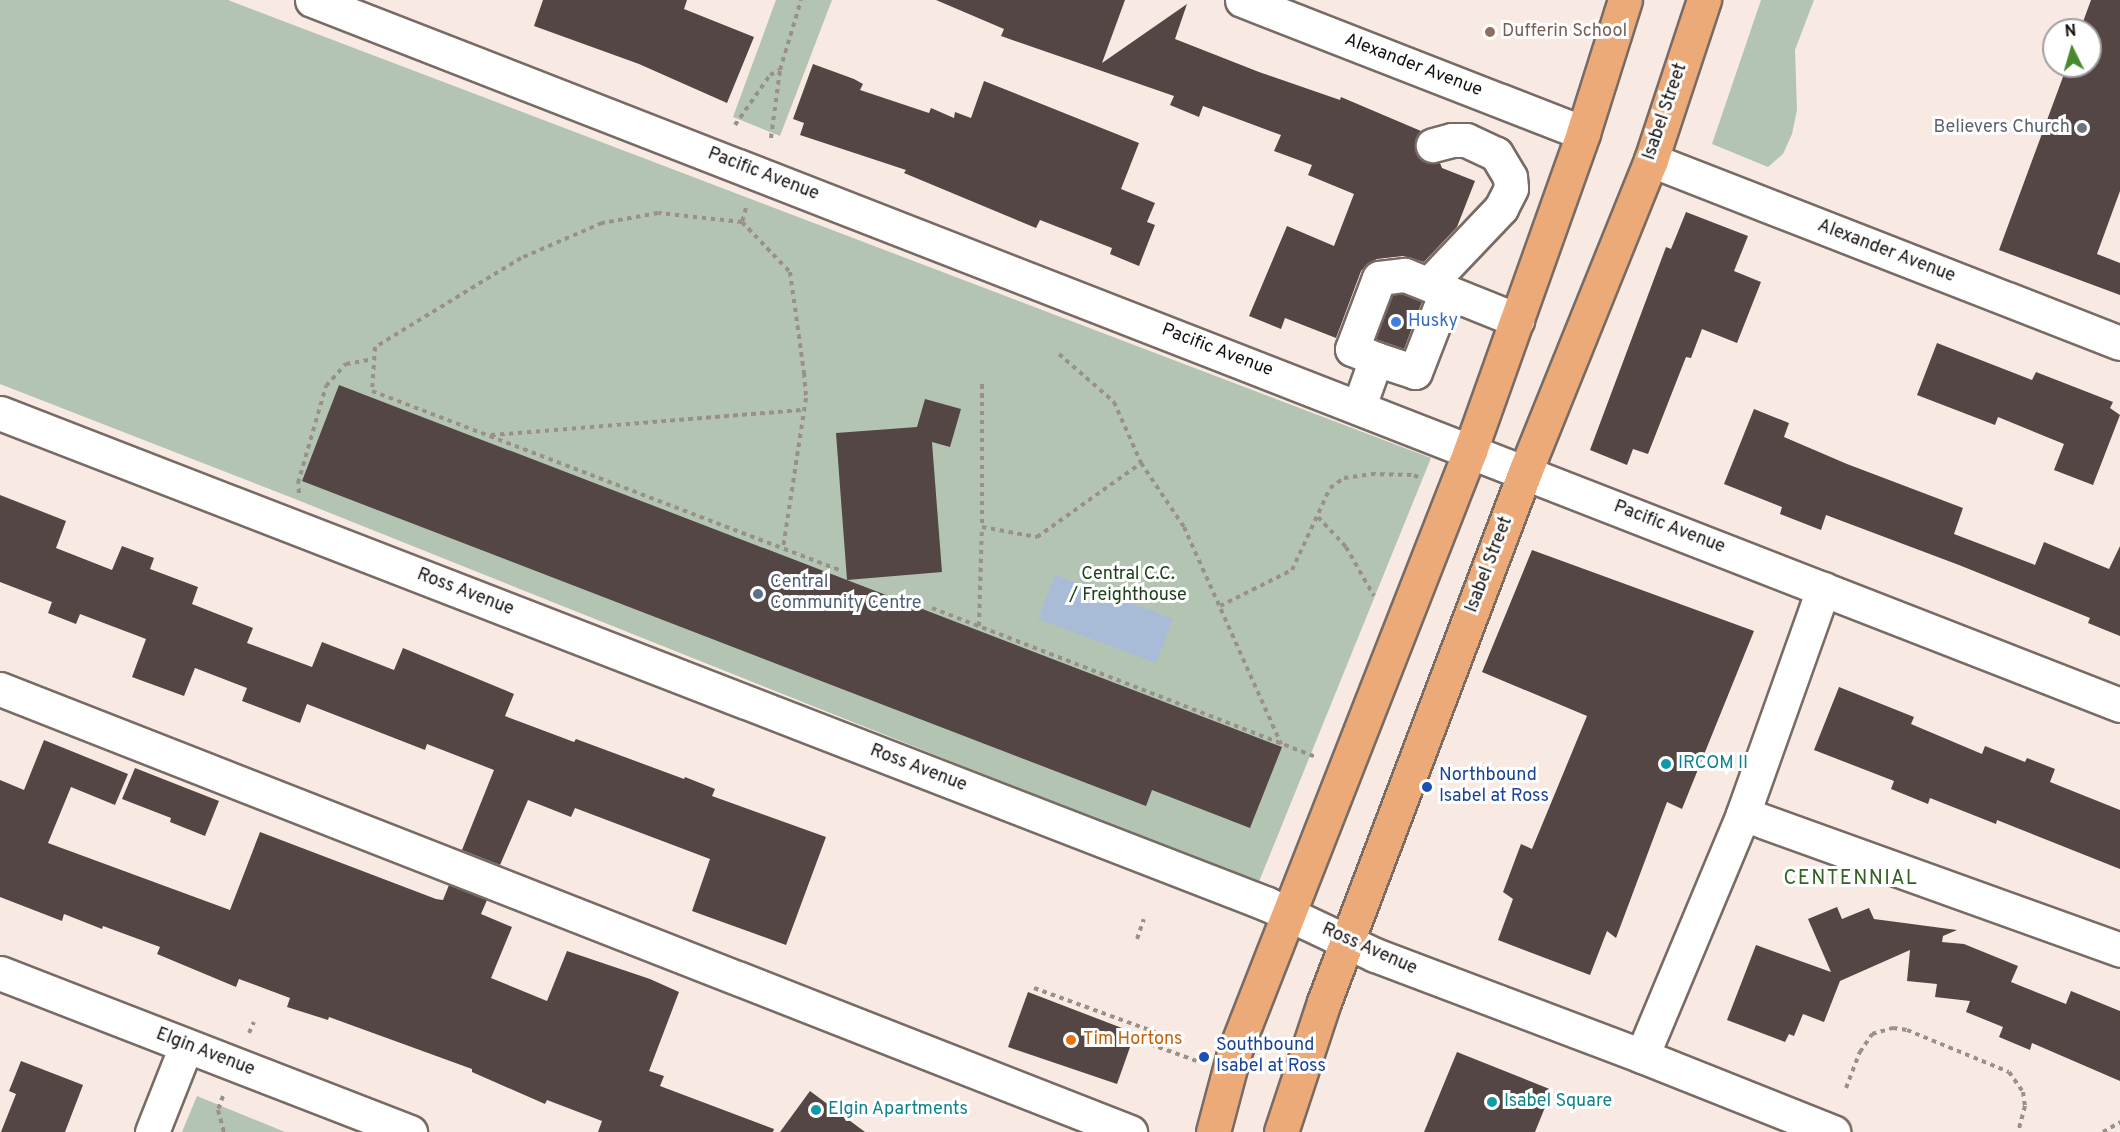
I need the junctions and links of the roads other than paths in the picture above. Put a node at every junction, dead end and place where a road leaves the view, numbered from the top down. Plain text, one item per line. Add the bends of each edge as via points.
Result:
1 (312, 0) edge
2 (1242, 0) edge
3 (1625, 0) edge
4 (1704, 0) edge
5 (1583, 133) junction
6 (1433, 145) dead end
7 (1651, 160) junction
8 (1419, 276) junction
9 (1517, 320) junction
10 (2120, 343) edge
11 (1376, 358) junction
12 (1359, 406) junction
13 (0, 413) edge
14 (1470, 451) junction
15 (1525, 472) junction
16 (1822, 588) junction
17 (0, 688) edge
18 (2120, 705) edge
19 (1743, 814) junction
20 (1290, 913) junction
21 (1349, 942) junction
22 (2120, 950) edge
23 (0, 973) edge
24 (186, 1047) junction
25 (1642, 1056) junction
26 (152, 1132) edge
27 (410, 1132) edge
28 (1130, 1132) edge
29 (1213, 1132) edge
30 (1281, 1132) edge
31 (1833, 1132) edge

1 - 12 street, Pacific Avenue
2 - 5 street, Alexander Avenue
3 - 5 main road
4 - 7 main road, Isabel Street
5 - 9 main road
6 - 8 street via 1466,140 1497,154 1510,177 1511,188 1501,208
7 - 10 street, Alexander Avenue
7 - 15 main road, Isabel Street
8 - 9 street
8 - 11 street via 1415,372
8 - 11 street via 1379,278 1352,349
9 - 14 main road
11 - 12 street
12 - 14 street, Pacific Avenue
13 - 20 street, Ross Avenue
14 - 15 street, Pacific Avenue
14 - 20 main road
15 - 16 street, Pacific Avenue
15 - 21 main road, Isabel Street
16 - 18 street, Pacific Avenue
16 - 19 street
17 - 28 street
19 - 22 street
19 - 25 street
20 - 21 street, Ross Avenue
20 - 29 main road via 1234,1053
21 - 25 street, Ross Avenue via 1425,975
21 - 30 main road, Isabel Street
23 - 24 street, Elgin Avenue
24 - 26 street
24 - 27 street, Elgin Avenue
25 - 31 street, Ross Avenue

